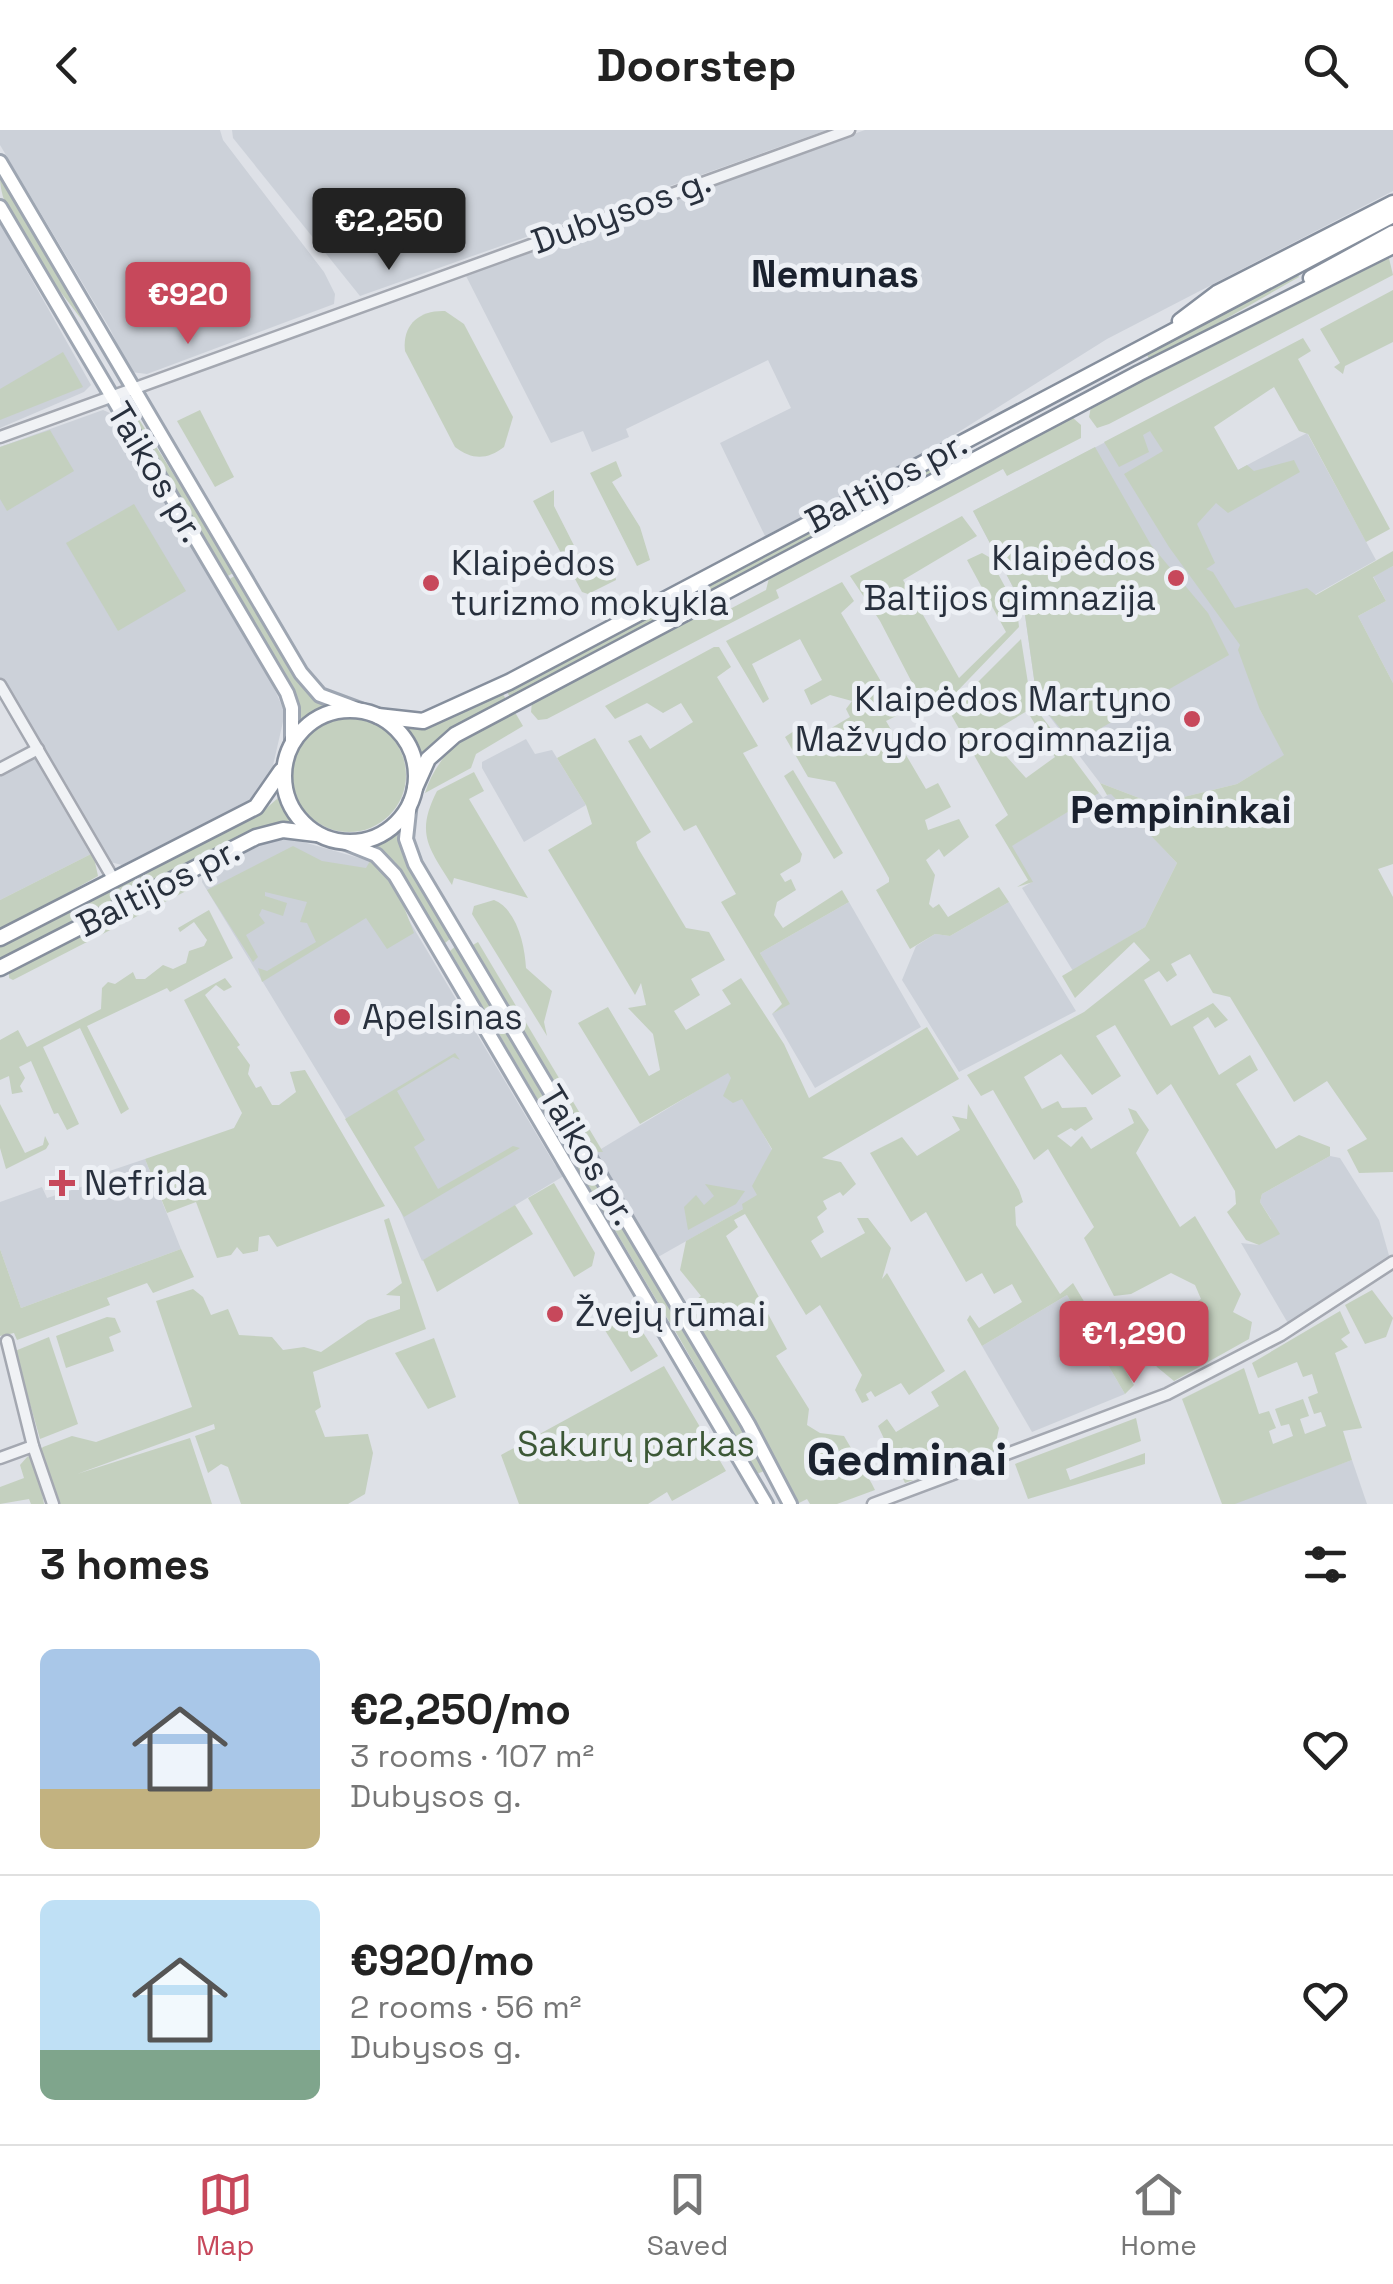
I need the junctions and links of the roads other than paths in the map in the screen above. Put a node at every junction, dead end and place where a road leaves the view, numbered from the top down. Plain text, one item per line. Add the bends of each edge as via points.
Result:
1 (848, 130) edge
2 (0, 162) edge
3 (0, 207) edge
4 (1392, 211) edge
5 (1393, 233) edge
6 (1393, 246) edge
7 (1216, 335) junction
8 (1132, 351) junction
9 (1139, 374) junction
10 (132, 388) junction
11 (111, 396) junction
12 (1020, 410) junction
13 (1032, 430) junction
14 (0, 437) edge
15 (0, 686) edge
16 (370, 713) junction
17 (292, 743) junction
18 (38, 750) junction
19 (285, 761) junction
20 (0, 769) edge
21 (413, 795) junction
22 (322, 836) junction
23 (341, 841) junction
24 (114, 880) junction
25 (0, 938) edge
26 (0, 968) edge
27 (1393, 1262) edge
28 (7, 1341) dead end
29 (33, 1446) junction
30 (0, 1458) edge
31 (779, 1480) junction
32 (758, 1490) junction
33 (53, 1504) edge
34 (766, 1504) edge
35 (790, 1504) edge
36 (873, 1504) edge

1 - 10 street, Dubysos g.
2 - 10 main road, Taikos pr.
3 - 11 main road, Taikos pr.
4 - 8 highway, Baltijos pr.
5 - 7 highway
6 - 7 highway
7 - 9 highway, Baltijos pr.
8 - 9 highway via 1142,358
8 - 12 highway, Baltijos pr.
9 - 13 highway, Baltijos pr.
10 - 11 street, Dubysos g.
10 - 16 main road, Taikos pr. via 301,673 320,694
11 - 14 street, Dubysos g.
11 - 17 main road, Taikos pr. via 287,693
12 - 13 highway via 1016,424
12 - 16 highway, Baltijos pr. via 509,682 422,720
13 - 21 highway, Baltijos pr. via 455,735 428,759
15 - 18 street
16 - 17 highway via 346,710 315,719
16 - 21 highway via 392,725 410,750
17 - 19 highway
18 - 20 street
18 - 24 street
19 - 22 highway via 288,799
19 - 24 highway, Baltijos pr. via 256,807
21 - 23 highway via 400,818 378,835
21 - 31 main road, Taikos pr. via 406,839 415,864
22 - 23 highway
22 - 26 highway, Baltijos pr. via 282,830 256,838
23 - 32 main road, Taikos pr. via 376,855 396,875
24 - 25 highway, Baltijos pr.
27 - 36 street via 1281,1335 1173,1391
28 - 29 street
29 - 30 street
29 - 33 street
31 - 32 main road via 765,1477
31 - 35 main road, Taikos pr.
32 - 34 main road, Taikos pr.

